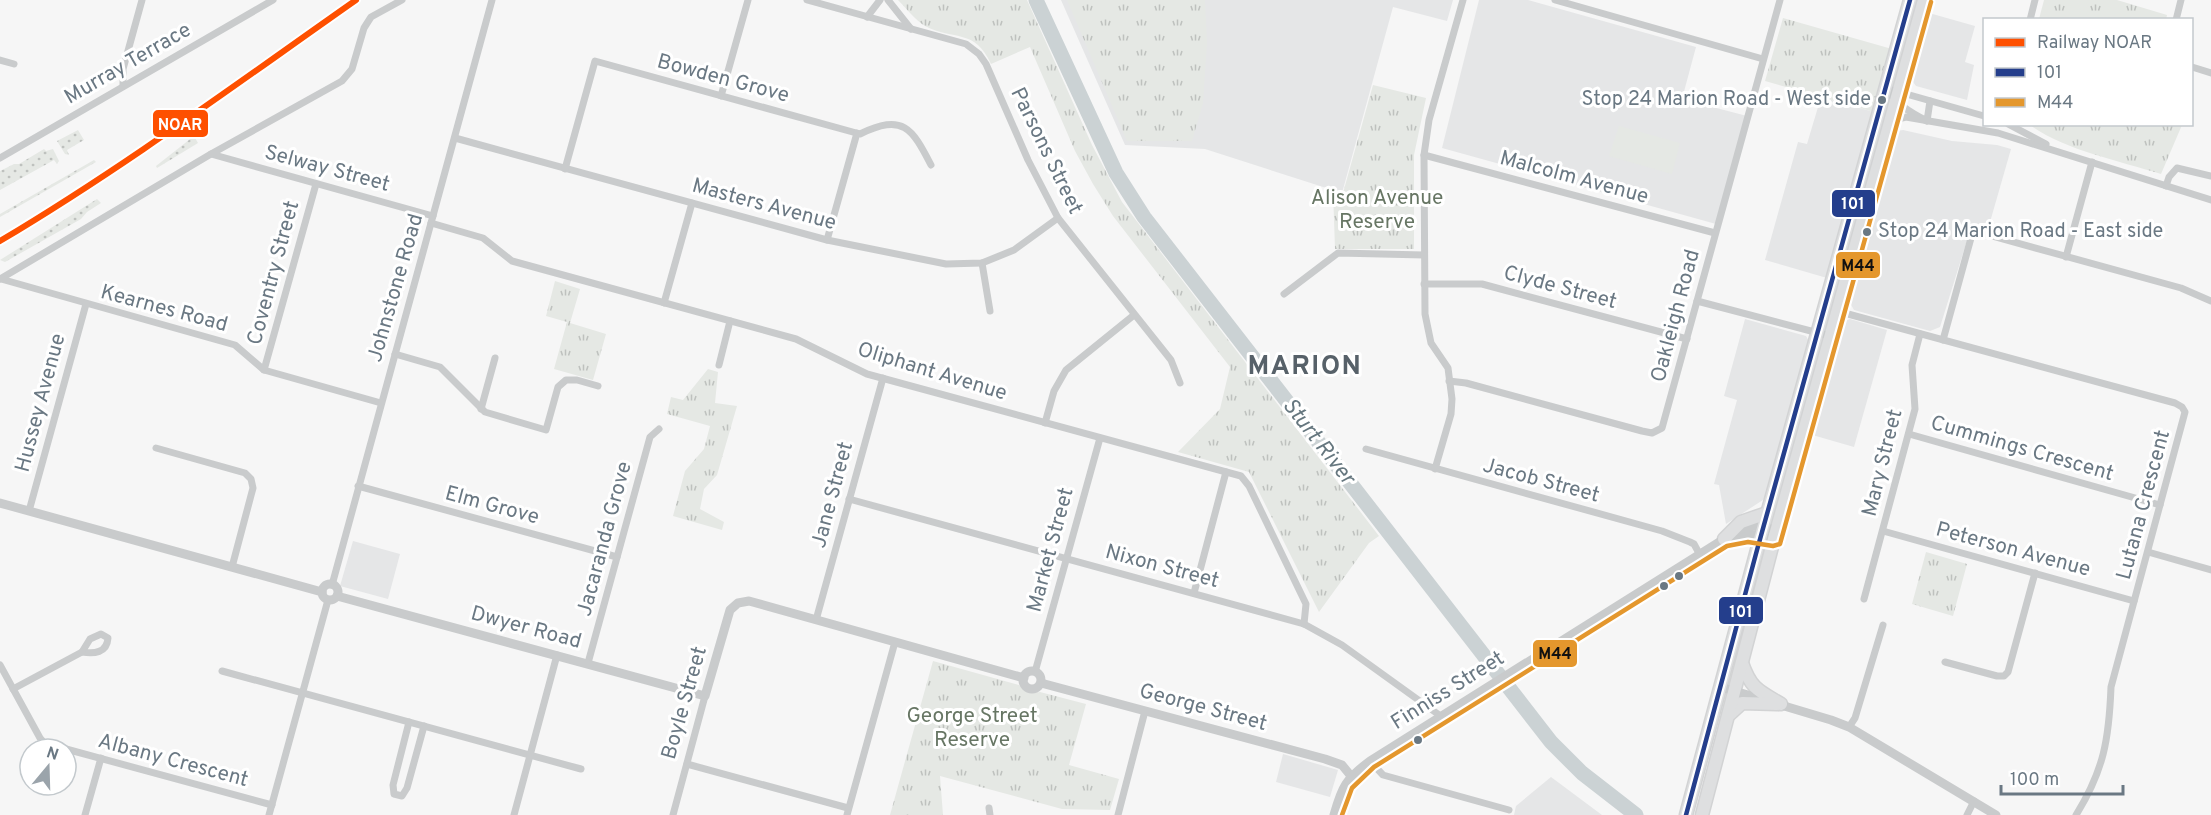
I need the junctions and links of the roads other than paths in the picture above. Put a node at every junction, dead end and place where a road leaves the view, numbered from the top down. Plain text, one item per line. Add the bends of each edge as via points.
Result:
1 (142, 0) edge
2 (273, 0) edge
3 (402, 0) edge
4 (492, 0) edge
5 (748, 0) edge
6 (807, 0) edge
7 (880, 0) edge
8 (888, 0) edge
9 (1463, 0) edge
10 (1555, 0) edge
11 (1780, 0) edge
12 (1910, 0) edge
13 (1924, 0) edge
14 (2035, 0) edge
15 (2181, 0) edge
16 (867, 16) junction
17 (2030, 18) edge
18 (2176, 18) edge
19 (912, 29) junction
20 (1763, 59) junction
21 (0, 60) edge
22 (14, 64) dead end
23 (2193, 67) edge
24 (2211, 73) edge
25 (123, 86) junction
26 (1885, 88) junction
27 (721, 96) junction
28 (1897, 97) junction
29 (1930, 101) junction
30 (1983, 116) edge
31 (1890, 121) junction
32 (1927, 121) junction
33 (2000, 126) edge
34 (2012, 126) edge
35 (857, 133) junction
36 (1998, 133) junction
37 (455, 138) junction
38 (2061, 152) junction
39 (211, 154) junction
40 (1424, 155) junction
41 (0, 158) edge
42 (2092, 162) junction
43 (931, 165) dead end
44 (565, 169) junction
45 (2211, 176) edge
46 (316, 184) junction
47 (2166, 186) junction
48 (2211, 200) edge
49 (692, 203) junction
50 (1058, 218) junction
51 (432, 219) junction
52 (1715, 233) junction
53 (827, 240) junction
54 (1424, 255) junction
55 (2066, 257) junction
56 (982, 263) junction
57 (0, 279) edge
58 (1424, 284) junction
59 (1284, 294) dead end
60 (1697, 301) junction
61 (2211, 301) edge
62 (664, 303) junction
63 (86, 304) junction
64 (990, 311) dead end
65 (1837, 311) junction
66 (1134, 315) junction
67 (730, 321) junction
68 (1818, 333) junction
69 (1920, 334) junction
70 (1830, 336) junction
71 (1687, 339) junction
72 (1942, 340) junction
73 (395, 354) junction
74 (495, 358) dead end
75 (719, 364) dead end
76 (264, 370) junction
77 (883, 378) junction
78 (1449, 381) junction
79 (1180, 383) dead end
80 (598, 386) dead end
81 (381, 403) junction
82 (480, 409) junction
83 (1045, 423) junction
84 (659, 429) dead end
85 (1909, 434) junction
86 (1100, 438) junction
87 (156, 448) dead end
88 (1366, 449) dead end
89 (1435, 470) junction
90 (1226, 472) junction
91 (358, 486) junction
92 (849, 498) junction
93 (0, 503) edge
94 (2160, 505) junction
95 (29, 511) junction
96 (1767, 513) junction
97 (1883, 531) junction
98 (1762, 532) junction
99 (1775, 534) junction
100 (1724, 539) junction
101 (2148, 552) junction
102 (1700, 555) junction
103 (617, 557) junction
104 (1066, 558) junction
105 (232, 567) junction
106 (2211, 570) edge
107 (2035, 573) junction
108 (332, 585) junction
109 (322, 592) junction
110 (1194, 593) junction
111 (332, 598) junction
112 (1864, 599) dead end
113 (2134, 601) junction
114 (816, 620) junction
115 (1304, 624) junction
116 (1882, 626) dead end
117 (895, 642) junction
118 (82, 652) dead end
119 (557, 655) junction
120 (1742, 662) junction
121 (1945, 662) dead end
122 (588, 663) junction
123 (0, 665) edge
124 (222, 671) dead end
125 (1035, 672) junction
126 (1024, 678) junction
127 (1041, 683) junction
128 (1721, 687) junction
129 (13, 689) junction
130 (1735, 692) junction
131 (303, 693) junction
132 (705, 696) junction
133 (1781, 704) junction
134 (1145, 711) junction
135 (1729, 715) junction
136 (1442, 717) junction
137 (409, 722) junction
138 (424, 726) junction
139 (1849, 728) junction
140 (41, 737) edge
141 (78, 752) edge
142 (530, 755) junction
143 (101, 758) junction
144 (1370, 761) junction
145 (687, 764) junction
146 (580, 769) dead end
147 (1351, 776) junction
148 (1974, 801) junction
149 (272, 805) junction
150 (1509, 810) dead end
151 (848, 811) edge
152 (85, 815) edge
153 (269, 815) edge
154 (514, 815) edge
155 (673, 815) edge
156 (1118, 815) edge
157 (1334, 815) edge
158 (1686, 815) edge
159 (1702, 815) edge
160 (1967, 815) edge
161 (1996, 815) edge
162 (2076, 815) edge

1 - 25 street via 123,69
2 - 25 street, Murray Terrace
3 - 39 street via 371,17 352,69 342,81
4 - 37 street, Johnstone Road
5 - 27 street
6 - 16 street, Parsons Street
7 - 16 street
8 - 19 street
9 - 40 street via 1429,120
10 - 20 street
11 - 20 street, Oakleigh Road
12 - 26 main road
13 - 28 main road
14 - 17 street
15 - 18 street
16 - 19 street, Parsons Street
19 - 50 street, Parsons Street via 966,44 979,54
20 - 52 street, Oakleigh Road
21 - 22 street
23 - 24 street
25 - 41 street, Murray Terrace
26 - 28 street
26 - 28 street
26 - 68 main road
27 - 35 street, Bowden Grove
27 - 44 street, Bowden Grove via 595,61
28 - 29 street
28 - 31 main road
28 - 32 street via 1911,113
29 - 30 street
29 - 32 street
31 - 32 street via 1906,117
31 - 65 main road
32 - 36 street
33 - 36 street
34 - 38 street
35 - 43 street via 883,124 904,128 919,141
35 - 53 street
36 - 38 street
37 - 44 street, Masters Avenue
37 - 51 street, Johnstone Road
38 - 42 street
39 - 46 street, Selway Street
39 - 57 street
40 - 52 street, Malcolm Avenue
40 - 54 street
42 - 47 street
42 - 55 street
44 - 49 street, Masters Avenue
45 - 47 street via 2178,168
46 - 51 street, Selway Street
46 - 76 street, Coventry Street
47 - 48 street
49 - 53 street, Masters Avenue
49 - 62 street
50 - 56 street, Masters Avenue via 1014,250
50 - 66 street, Parsons Street
51 - 62 street, Oliphant Avenue via 483,238 512,261
51 - 73 street, Johnstone Road
52 - 60 street, Oakleigh Road
53 - 56 street, Masters Avenue via 932,262
54 - 58 street
54 - 59 street via 1338,253
55 - 61 street via 2181,288
55 - 72 street via 1975,234
56 - 64 street
57 - 63 street, Kearnes Road
58 - 71 street, Clyde Street via 1482,284
58 - 78 street via 1431,343 1448,368
60 - 68 street
60 - 71 street, Oakleigh Road
62 - 67 street, Oliphant Avenue
63 - 76 street, Kearnes Road via 235,345
63 - 95 street, Hussey Avenue
65 - 69 street, Lutana Crescent
65 - 70 main road
66 - 79 street, Parsons Street via 1171,360
66 - 83 street via 1065,370
67 - 75 street
67 - 77 street, Oliphant Avenue via 796,339
68 - 70 street
68 - 96 main road
69 - 72 street, Lutana Crescent
69 - 85 street, Mary Street via 1912,365 1915,409
70 - 99 main road
71 - 78 street, Oakleigh Road via 1665,420 1662,428 1652,433
72 - 94 street, Lutana Crescent via 2182,407 2184,418
73 - 81 street, Johnstone Road
73 - 82 street via 440,367
74 - 82 street
76 - 81 street, Kearnes Road
77 - 83 street, Oliphant Avenue
77 - 92 street, Jane Street
78 - 89 street via 1451,414
80 - 82 street via 566,380 558,387 547,433
81 - 91 street, Johnstone Road
83 - 86 street, Oliphant Avenue
84 - 103 street, Jacaranda Grove via 650,437
85 - 94 street, Cummings Crescent
85 - 97 street, Mary Street
86 - 90 street, Oliphant Avenue
86 - 104 street, Market Street
87 - 105 street via 245,473 251,479 253,488
88 - 89 street, Jacob Street
89 - 102 street, Jacob Street via 1673,534 1694,544
90 - 110 street
90 - 115 street, Oliphant Avenue via 1241,476 1249,486 1306,604
91 - 103 street, Elm Grove
91 - 108 street, Johnstone Road
92 - 104 street, Nixon Street
92 - 114 street, Jane Street
93 - 95 street
94 - 101 street, Lutana Crescent
95 - 105 street
96 - 98 main road
96 - 100 main road via 1741,522
97 - 107 street, Peterson Avenue
97 - 112 street, Mary Street
98 - 99 street, Finniss Street
98 - 100 street, Finniss Street via 1754,526
98 - 128 main road
99 - 120 main road
100 - 102 street, Finniss Street
101 - 106 street
101 - 113 street, Lutana Crescent
102 - 136 street, Finniss Street
103 - 122 street, Jacaranda Grove
104 - 110 street, Nixon Street
104 - 125 street, Market Street
105 - 109 street
107 - 113 street, Peterson Avenue
107 - 121 street via 2004,676
108 - 109 street
108 - 111 street via 337,588
109 - 111 street via 323,597
110 - 115 street, Nixon Street
111 - 119 street, Dwyer Road
111 - 131 street
113 - 162 street, Lutana Crescent via 2111,687 2110,727 2101,767
114 - 117 street
114 - 132 street, Boyle Street via 749,602 738,603 730,610
115 - 136 street, Nixon Street via 1342,645
116 - 139 street
117 - 126 street
117 - 151 street
118 - 129 street
119 - 122 street, Dwyer Road
119 - 142 street
120 - 130 main road
120 - 133 main road via 1754,688
122 - 132 street, Dwyer Road
123 - 129 street, Albany Crescent
124 - 131 street
125 - 126 street
125 - 127 street
126 - 127 street via 1026,686 1032,689
127 - 134 street, George Street
128 - 130 street
128 - 158 main road
129 - 140 street, Albany Crescent
130 - 133 street
130 - 135 main road
131 - 137 street
131 - 149 street
132 - 145 street, Boyle Street
133 - 135 main road via 1741,703
133 - 139 street
134 - 147 street, George Street via 1325,759 1342,765
134 - 156 street
135 - 159 main road
136 - 144 street, Finniss Street
137 - 138 street
137 - 138 street via 393,785 398,796 407,788
138 - 142 street
139 - 148 street
141 - 143 street, Albany Crescent
142 - 146 street
142 - 154 street
143 - 149 street, Albany Crescent
143 - 152 street
144 - 147 street, Finniss Street
144 - 150 street via 1383,775
145 - 151 street
145 - 155 street, Boyle Street
147 - 157 street, Finniss Street via 1341,790
148 - 160 street
148 - 161 street
149 - 153 street

